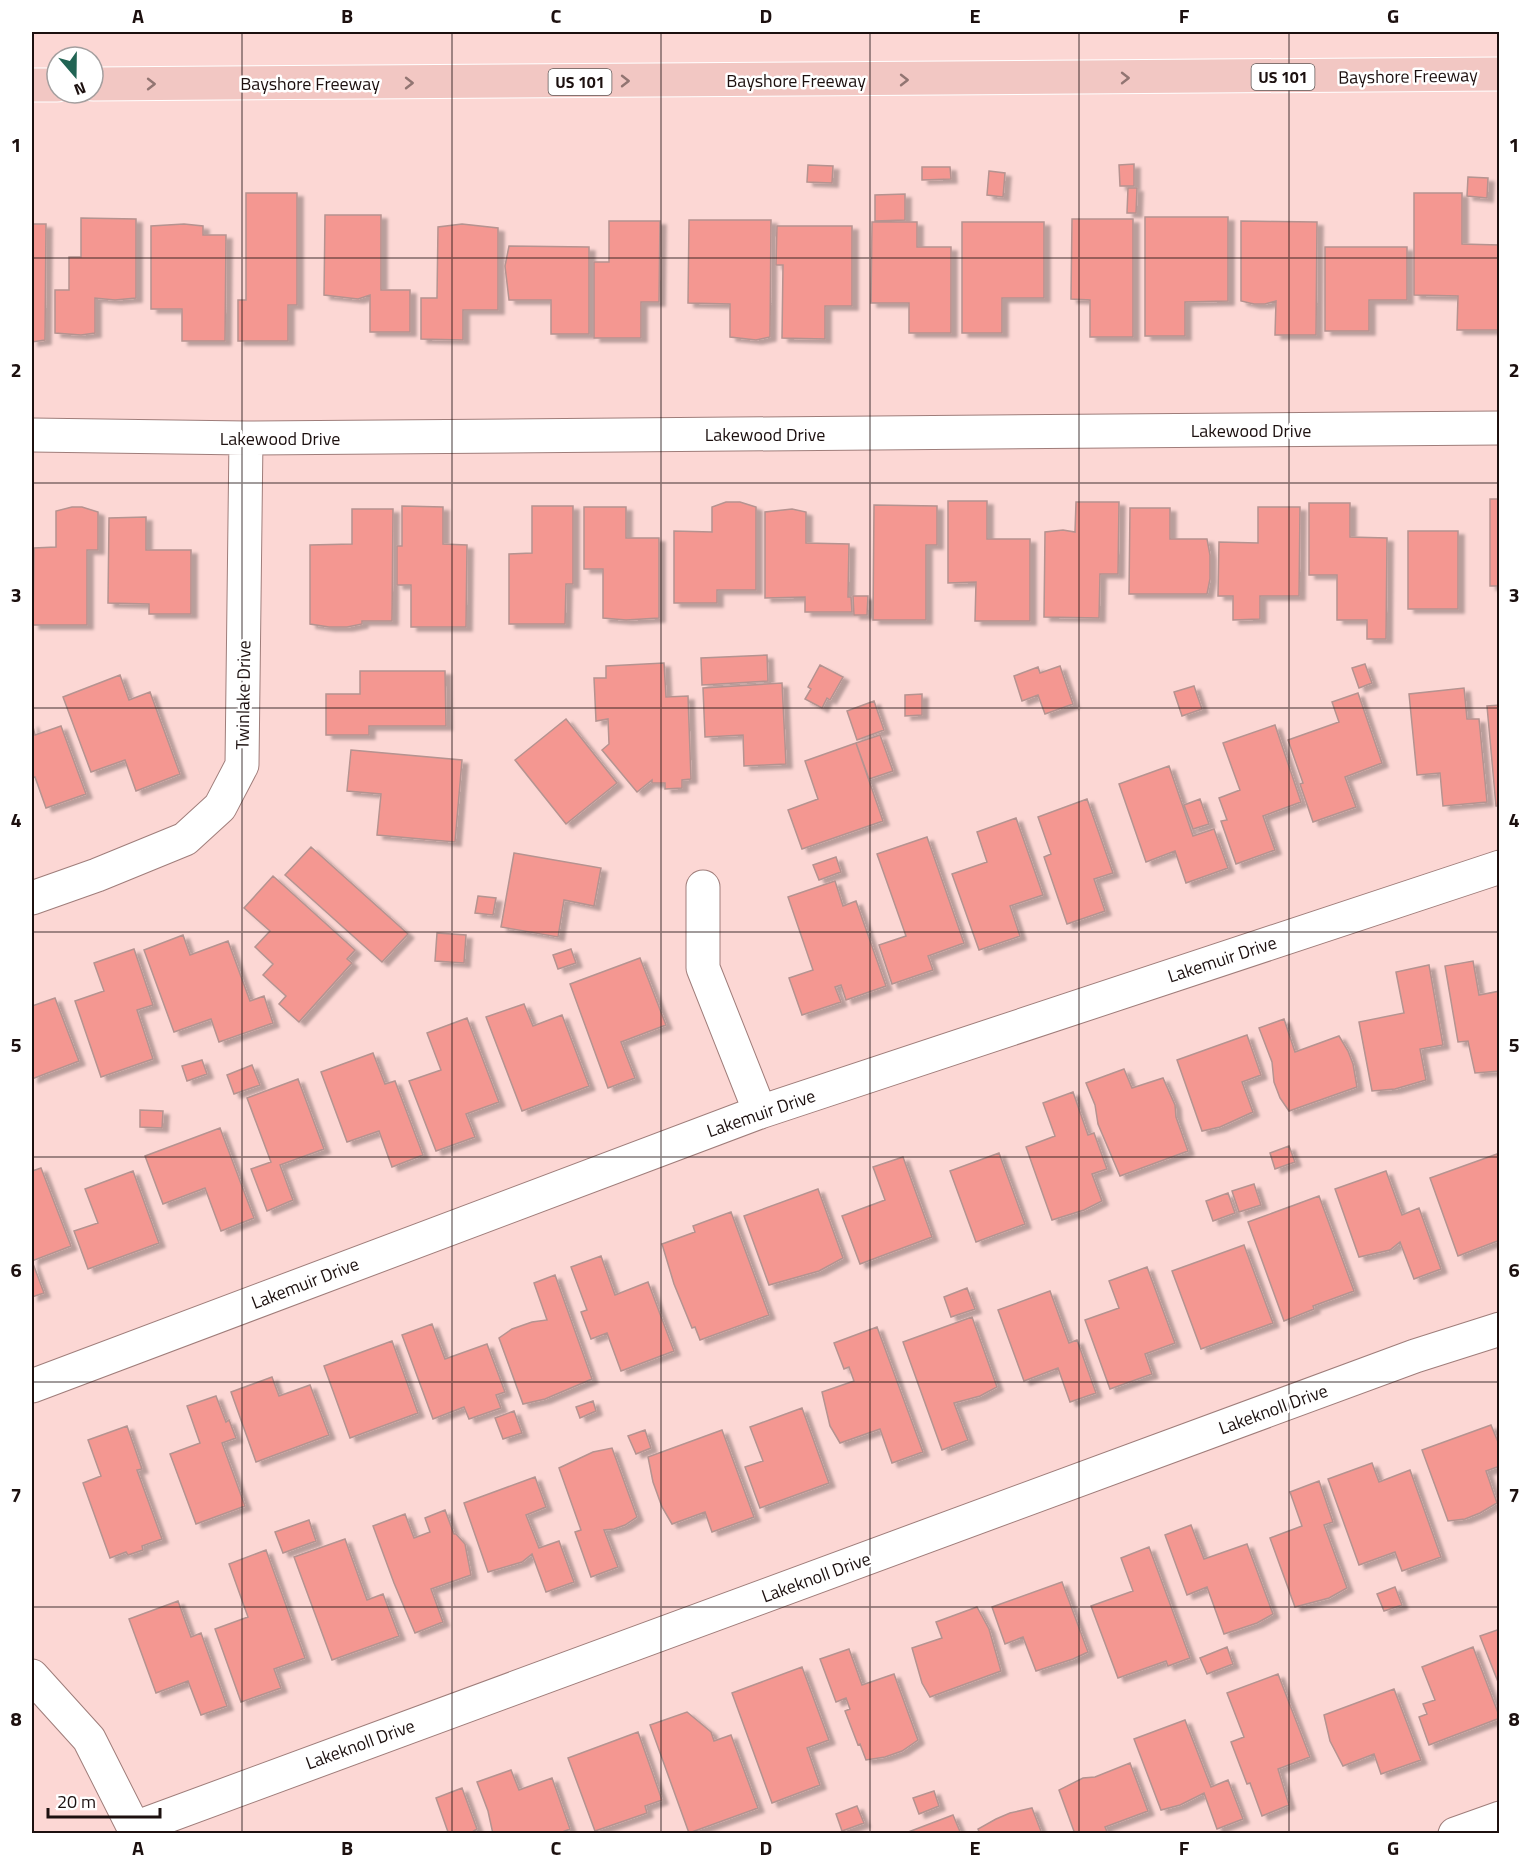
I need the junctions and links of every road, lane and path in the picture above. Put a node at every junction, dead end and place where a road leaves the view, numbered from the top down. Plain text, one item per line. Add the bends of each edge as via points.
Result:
1 (1500, 74) edge
2 (105, 84) edge
3 (1500, 428) edge
4 (32, 435) edge
5 (246, 438) junction
6 (1500, 867) edge
7 (703, 887) dead end
8 (32, 898) edge
9 (759, 1112) junction
10 (1500, 1329) edge
11 (32, 1386) edge
12 (32, 1676) edge
13 (1500, 1818) edge
14 (136, 1831) edge
15 (1455, 1833) edge

2 -> 1 highway, Bayshore Freeway / US 101
3 - 5 street, Lakewood Drive
4 - 5 street, Lakewood Drive
5 - 8 street, Twinlake Drive via 242,765 220,807 185,839
6 - 9 street, Lakemuir Drive
7 - 9 street via 703,968
9 - 11 street, Lakemuir Drive
10 - 14 street, Lakeknoll Drive via 1415,1356
12 - 14 street via 89,1739
13 - 15 street

